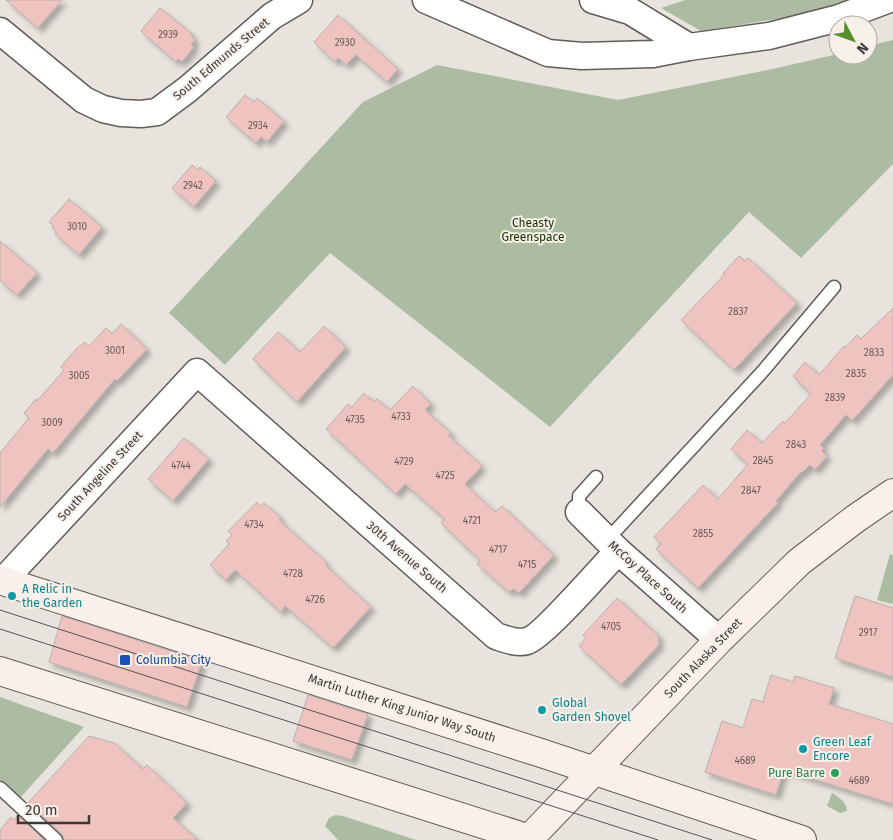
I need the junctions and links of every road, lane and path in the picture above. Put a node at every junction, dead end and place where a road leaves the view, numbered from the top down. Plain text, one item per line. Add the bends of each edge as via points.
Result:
1 (299, 0) edge
2 (426, 0) edge
3 (593, 0) edge
4 (887, 0) edge
5 (0, 31) edge
6 (689, 47) junction
7 (834, 287) dead end
8 (197, 372) joint
9 (596, 478) dead end
10 (893, 493) edge
11 (579, 512) joint
12 (612, 546) junction
13 (1, 580) edge
14 (719, 640) junction
15 (0, 671) edge
16 (594, 771) junction
17 (0, 788) edge
18 (56, 840) edge
19 (530, 840) edge
20 (802, 840) edge

1 - 5 street, South Edmunds Street via 272,16 188,90 157,112 141,114 103,109 84,100
2 - 6 street via 548,53 582,56 652,54
3 - 6 street via 630,11
4 - 6 street via 839,18 769,36
7 - 12 lane
8 - 12 street, 30th Avenue South via 496,636 528,641 543,630
8 - 13 street, South Angeline Street
9 - 11 lane via 579,496
10 - 14 main road, South Alaska Street via 799,562
11 - 12 street, McCoy Place South
12 - 14 street, McCoy Place South
13 - 16 main road, Martin Luther King Junior Way South
14 - 16 main road, South Alaska Street
15 - 19 main road
16 - 19 main road, South Alaska Street
16 - 20 main road, Martin Luther King Junior Way South
17 - 18 lane

